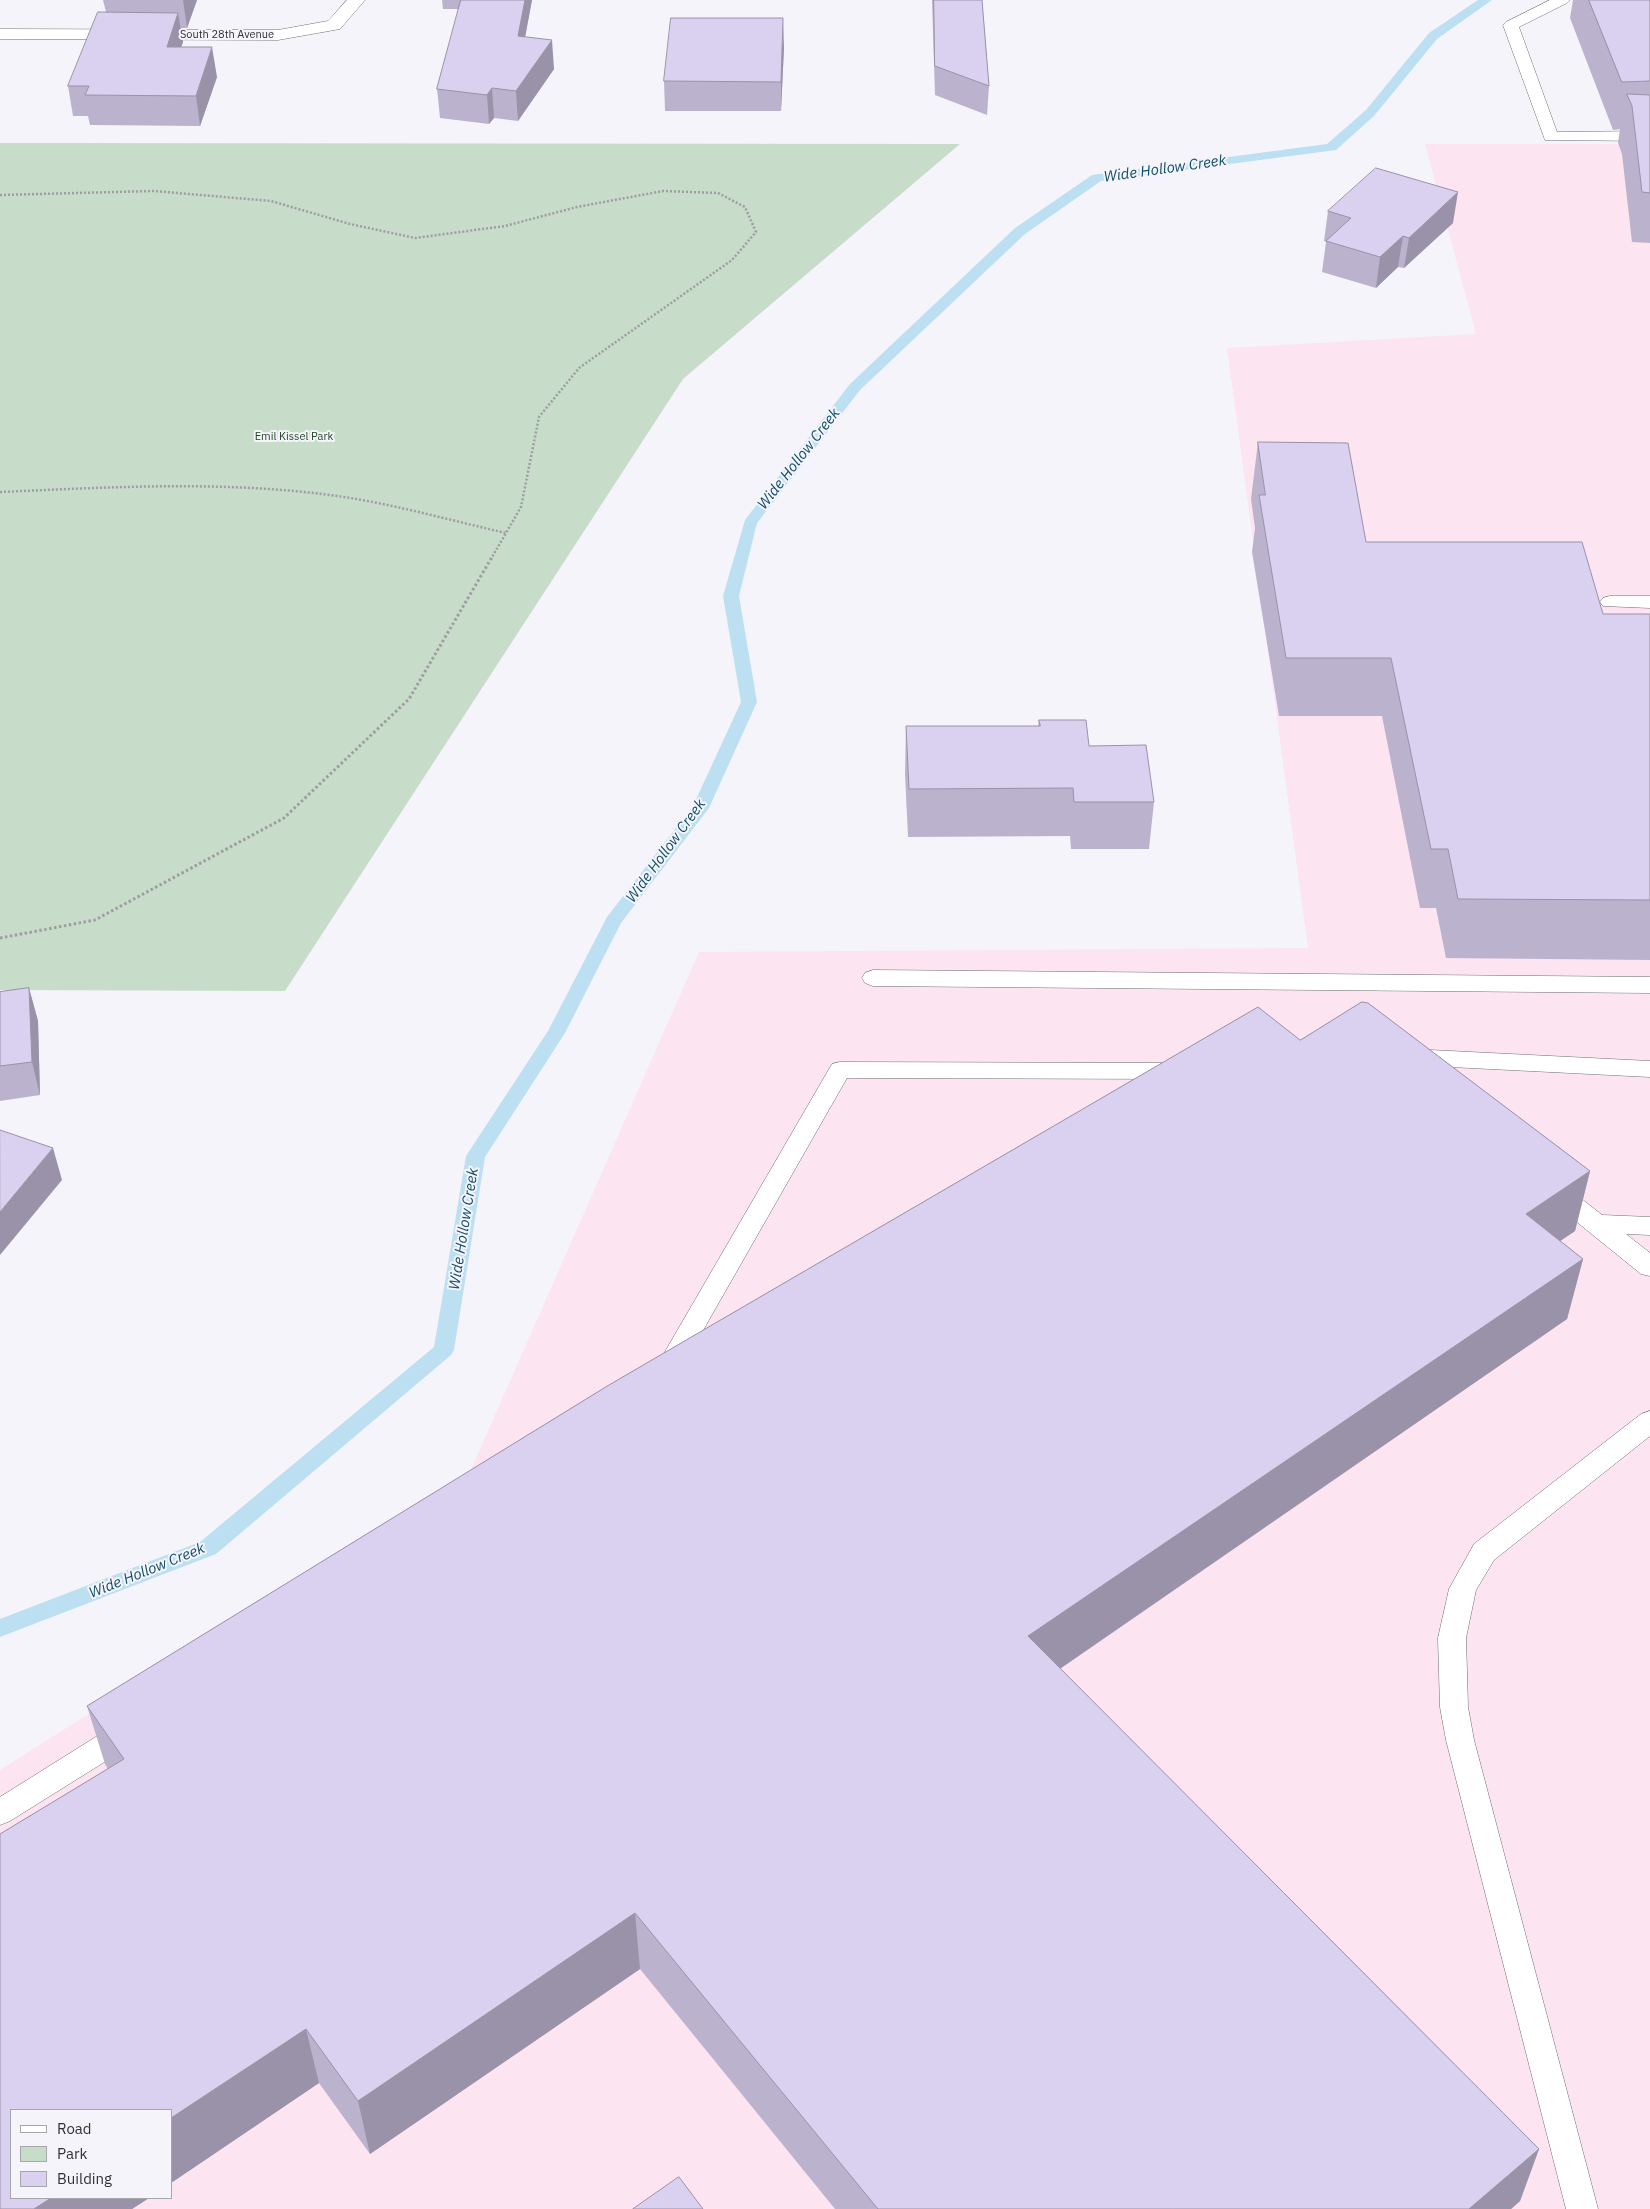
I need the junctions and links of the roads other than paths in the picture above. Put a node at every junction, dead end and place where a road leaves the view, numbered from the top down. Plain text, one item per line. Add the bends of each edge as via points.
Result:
1 (356, 0) edge
2 (1562, 0) edge
3 (0, 34) edge
4 (1650, 136) edge
5 (1610, 602) dead end
6 (1650, 602) edge
7 (873, 978) dead end
8 (1650, 985) edge
9 (1650, 1069) edge
10 (1419, 1082) edge
11 (1148, 1097) edge
12 (1534, 1174) edge
13 (1596, 1224) junction
14 (1650, 1226) edge
15 (1650, 1267) edge
16 (673, 1388) edge
17 (1650, 1421) edge
18 (152, 1717) edge
19 (0, 1812) edge
20 (1582, 2209) edge

1 - 3 street, South 28th Avenue via 334,25 278,35
2 - 4 lane via 1511,25 1551,137
5 - 6 lane
7 - 8 lane
9 - 10 lane via 1386,1060
11 - 16 lane via 1199,1068 840,1070
12 - 13 lane
13 - 14 lane
13 - 15 lane
17 - 20 lane via 1484,1552 1463,1589 1452,1638 1454,1707 1460,1740
18 - 19 lane

